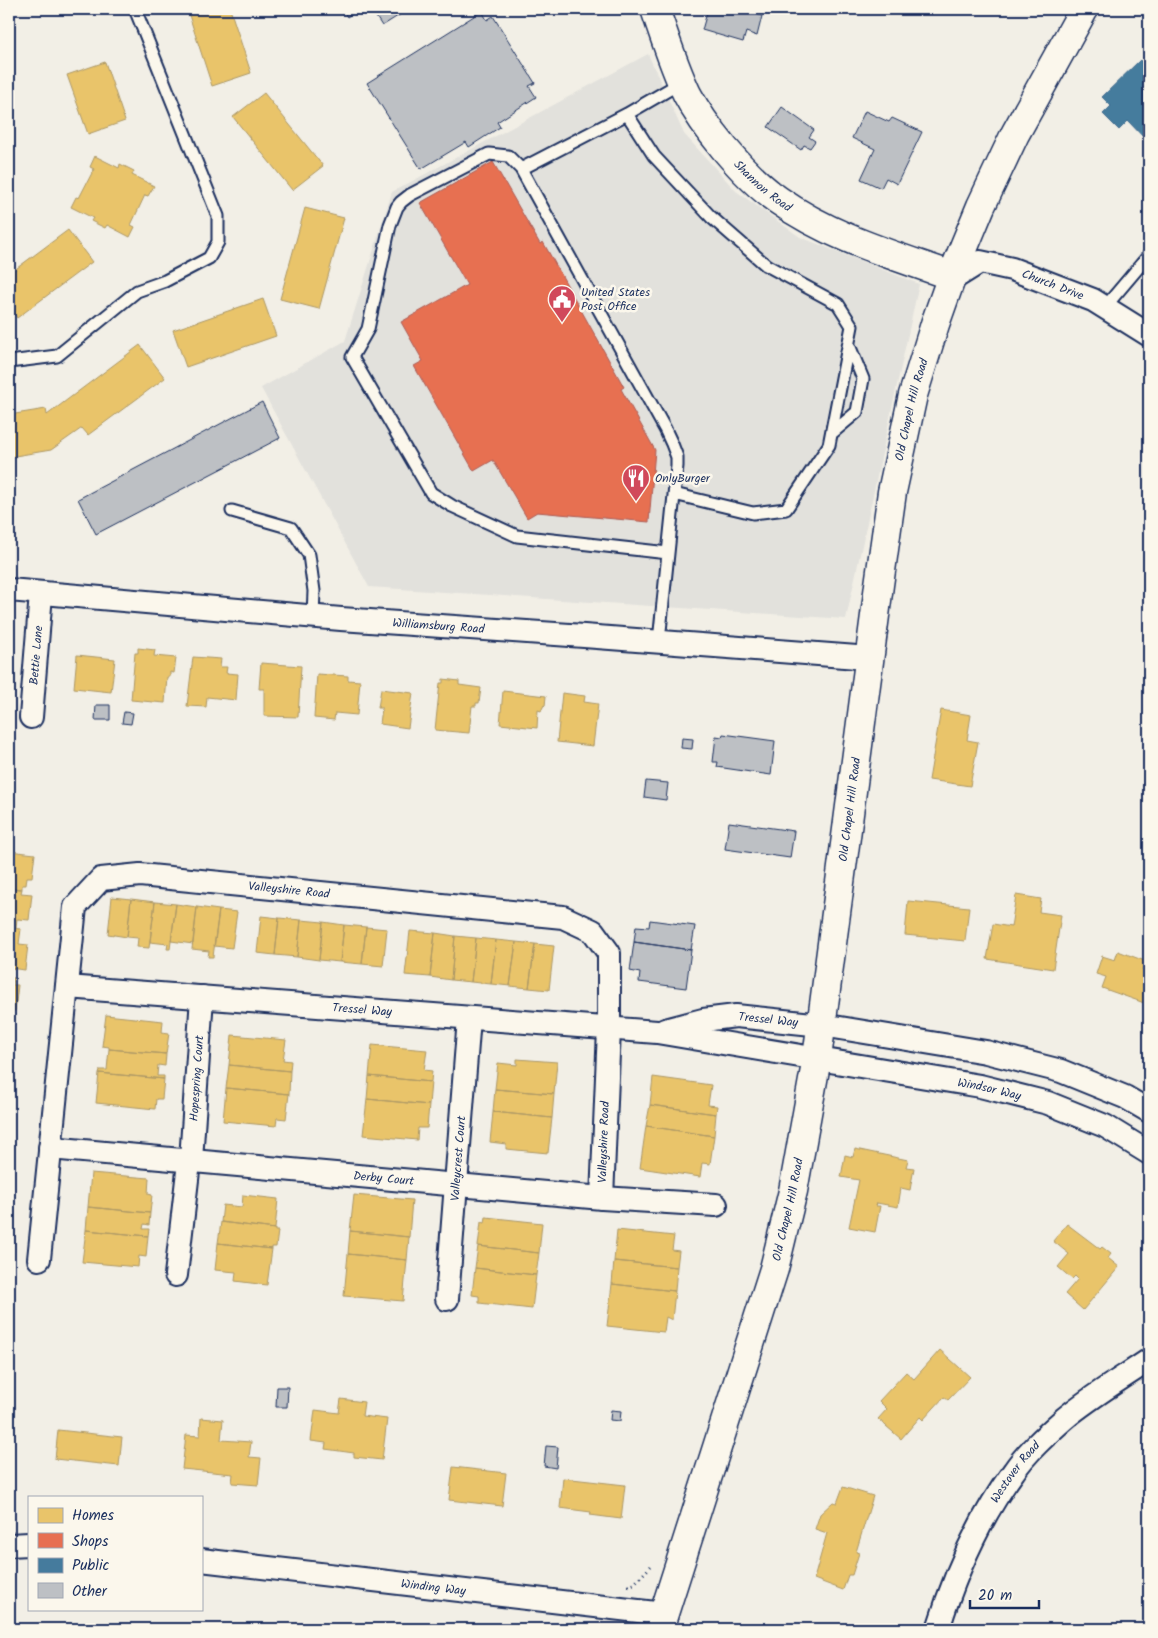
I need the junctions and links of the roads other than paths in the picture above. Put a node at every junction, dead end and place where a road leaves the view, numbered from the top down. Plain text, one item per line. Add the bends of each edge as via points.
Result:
1 (135, 9) edge
2 (655, 9) edge
3 (1082, 9) edge
4 (682, 82) junction
5 (627, 114) junction
6 (521, 169) junction
7 (1149, 255) edge
8 (952, 276) junction
9 (1105, 307) junction
10 (1149, 335) edge
11 (849, 345) junction
12 (9, 362) edge
13 (832, 433) junction
14 (674, 494) junction
15 (232, 511) dead end
16 (668, 553) junction
17 (9, 590) edge
18 (41, 594) junction
19 (313, 617) junction
20 (659, 642) junction
21 (870, 658) junction
22 (30, 717) dead end
23 (67, 987) junction
24 (202, 997) junction
25 (468, 1018) junction
26 (822, 1025) junction
27 (609, 1029) junction
28 (657, 1032) junction
29 (817, 1058) junction
30 (1149, 1111) edge
31 (50, 1148) junction
32 (1149, 1153) edge
33 (191, 1160) junction
34 (455, 1184) junction
35 (602, 1198) junction
36 (716, 1205) dead end
37 (39, 1259) dead end
38 (176, 1275) dead end
39 (446, 1299) dead end
40 (1149, 1360) edge
41 (28, 1544) edge
42 (9, 1545) edge
43 (202, 1560) edge
44 (662, 1622) edge
45 (938, 1629) edge

1 - 12 lane via 218,216 218,242 209,258 165,281 136,291 57,356
2 - 4 street, Shannon Road
3 - 8 street, Old Chapel Hill Road via 1015,134
4 - 5 lane
4 - 8 street, Shannon Road via 710,131 735,162 778,200 848,238
5 - 6 lane
5 - 11 lane via 654,156 711,218 766,265 838,304 852,326
6 - 14 lane via 672,444 676,458
6 - 16 lane via 508,156 489,154 401,202 390,226 368,328 352,357 431,493 517,536
7 - 9 lane
8 - 9 street, Church Drive via 956,278 980,262 1012,269
8 - 21 street, Old Chapel Hill Road via 913,396 892,492
9 - 10 street, Church Drive
11 - 13 lane
11 - 13 lane via 863,379 857,412
13 - 14 lane via 829,445 786,509 753,513
14 - 16 lane
15 - 19 lane via 291,528 309,555 314,591
16 - 20 lane
17 - 18 street, Williamsburg Road
18 - 19 street, Williamsburg Road
18 - 22 street, Bettie Lane
19 - 20 street, Williamsburg Road
20 - 21 street, Williamsburg Road
21 - 26 street, Old Chapel Hill Road
23 - 24 street, Tressel Way
23 - 27 street, Valleyshire Road via 75,907 101,879 140,875 563,916 593,931 609,953
23 - 31 street, Valleyshire Road
24 - 25 street, Tressel Way
24 - 33 street, Hopespring Court
25 - 27 street, Tressel Way
25 - 34 street, Valleycrest Court
26 - 28 street, Tressel Way via 736,1016 703,1020
26 - 29 street, Old Chapel Hill Road
26 - 30 street via 986,1052 1061,1071 1125,1097
27 - 28 street, Tressel Way
27 - 35 street, Valleyshire Road
28 - 29 street, Tressel Way
29 - 32 street, Windsor Way via 980,1086 1048,1103 1105,1126
29 - 44 street, Old Chapel Hill Road via 793,1190 774,1269
31 - 33 street, Derby Court
31 - 37 street, Valleyshire Road
33 - 34 street, Derby Court
33 - 38 street, Hopespring Court
34 - 35 street, Derby Court
34 - 39 street, Valleycrest Court
35 - 36 street, Derby Court
40 - 45 street, Westover Road via 1065,1419 1014,1470 976,1532
41 - 42 street
43 - 44 street, Winding Way

